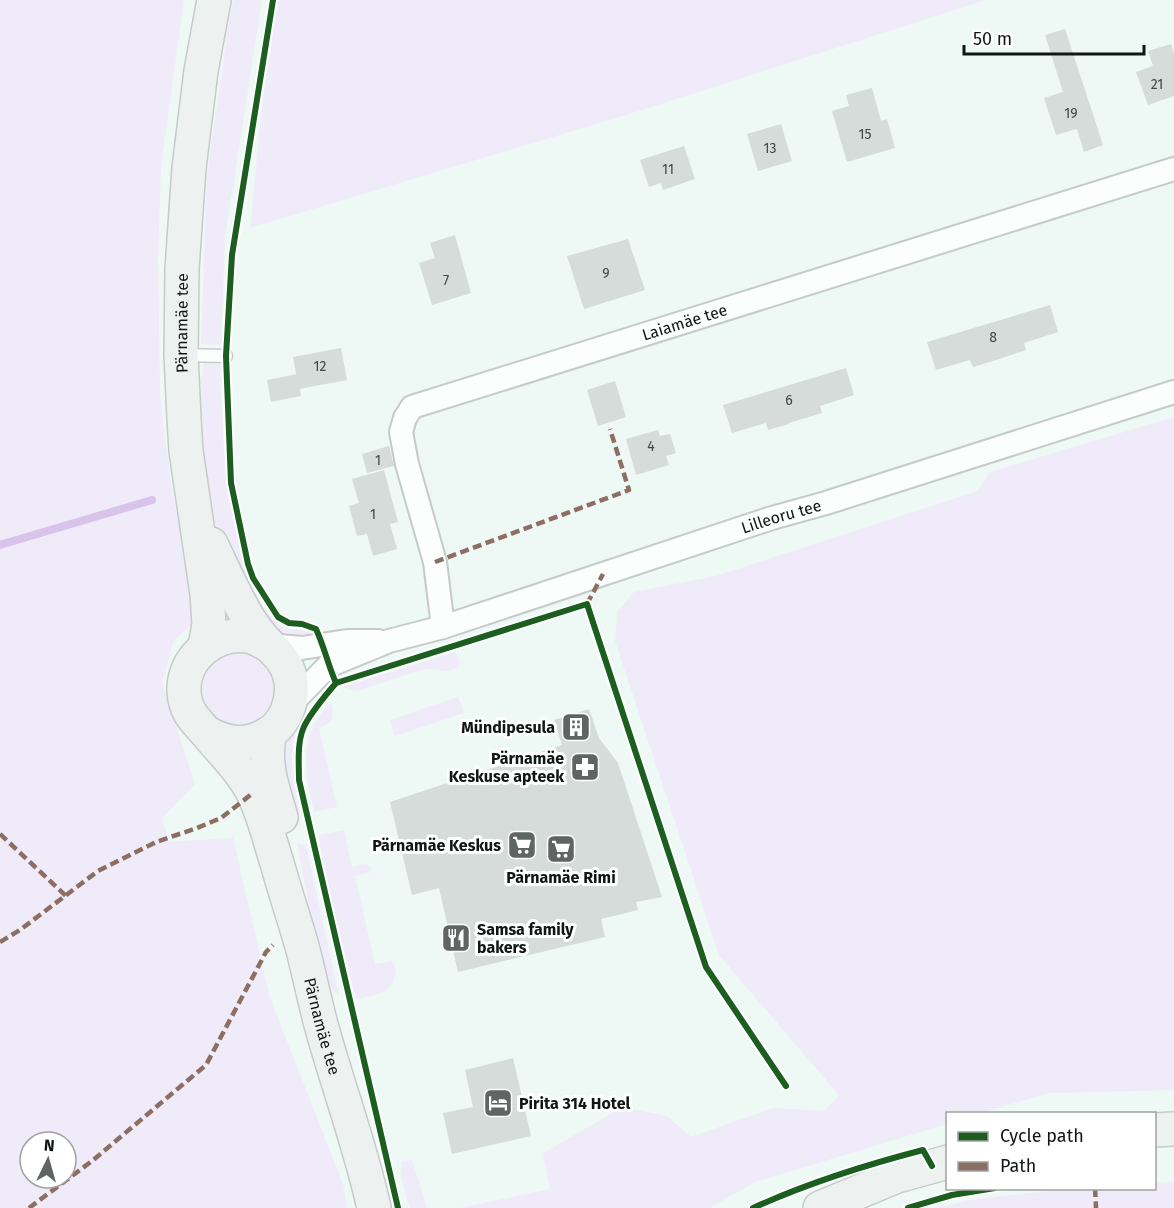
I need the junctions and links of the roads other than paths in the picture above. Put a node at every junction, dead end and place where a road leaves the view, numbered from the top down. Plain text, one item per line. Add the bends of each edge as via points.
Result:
1 (214, 0) edge
2 (1174, 169) edge
3 (181, 354) junction
4 (226, 356) dead end
5 (1174, 392) edge
6 (196, 516) junction
7 (443, 627) junction
8 (389, 641) junction
9 (268, 645) junction
10 (205, 647) junction
11 (290, 705) junction
12 (207, 733) junction
13 (269, 733) junction
14 (303, 949) junction
15 (1174, 1129) edge
16 (1156, 1130) edge
17 (946, 1163) edge
18 (374, 1208) edge
19 (820, 1208) edge

1 - 3 main road, Pärnamäe tee via 189,168
2 - 7 street, Laiamäe tee via 412,407 401,432 435,562
3 - 4 lane
3 - 6 main road, Pärnamäe tee via 186,451
5 - 7 street, Lilleoru tee via 772,518
6 - 9 main road via 237,599
6 - 10 main road, Pärnamäe tee via 207,594
7 - 8 street, Lilleoru tee
8 - 9 street, Lilleoru tee via 347,641 302,648
8 - 11 street, Lilleoru tee via 328,666
9 - 10 main road via 236,636
9 - 11 main road via 284,661 291,682
10 - 12 main road via 193,659 184,690 195,722
11 - 13 main road via 282,721
12 - 13 main road via 221,741 238,743 255,741
12 - 14 main road, Pärnamäe tee via 253,793
13 - 14 main road via 268,770 288,840
14 - 18 main road, Pärnamäe tee
15 - 16 main road
17 - 19 main road via 897,1176

